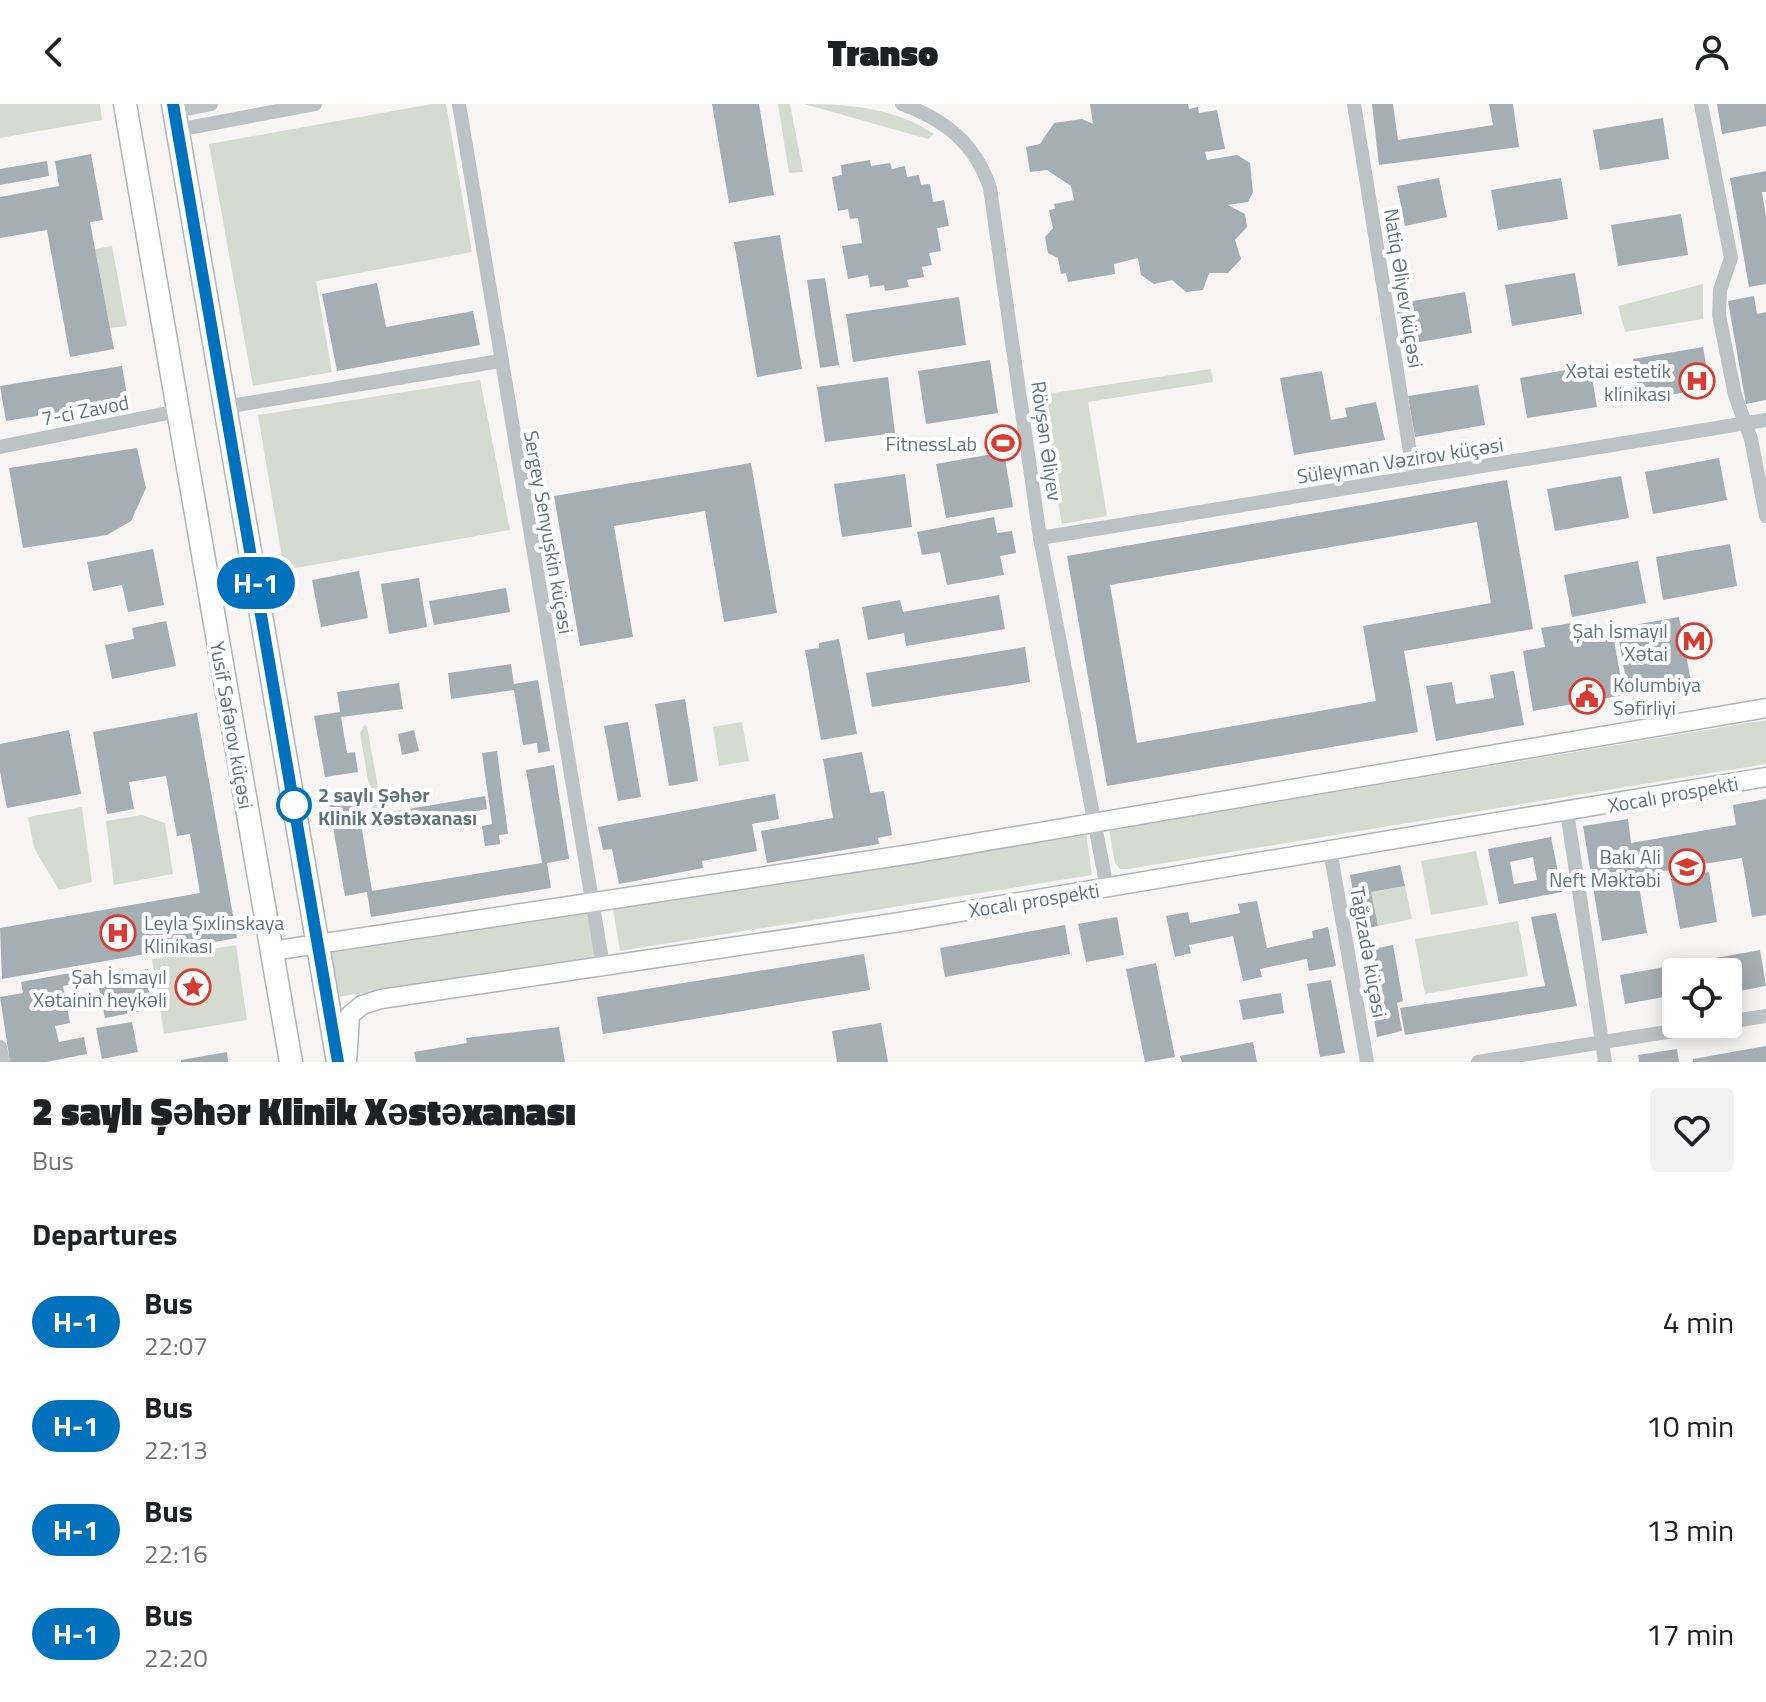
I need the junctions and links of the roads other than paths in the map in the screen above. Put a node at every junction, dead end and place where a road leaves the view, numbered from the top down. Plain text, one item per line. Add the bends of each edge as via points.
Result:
1 (125, 104) edge
2 (211, 104) edge
3 (315, 104) edge
4 (459, 104) edge
5 (902, 104) edge
6 (1354, 104) edge
7 (1701, 104) edge
8 (175, 115) edge
9 (500, 361) junction
10 (225, 407) junction
11 (178, 411) junction
12 (1766, 420) edge
13 (1745, 423) junction
14 (0, 447) edge
15 (1414, 477) junction
16 (1766, 516) edge
17 (1040, 538) junction
18 (1766, 708) edge
19 (1766, 777) edge
20 (1567, 812) junction
21 (1095, 823) junction
22 (1330, 850) junction
23 (1107, 888) junction
24 (592, 902) junction
25 (318, 944) junction
26 (272, 951) junction
27 (603, 966) junction
28 (1766, 1016) edge
29 (1742, 1020) edge
30 (1662, 1033) edge
31 (1601, 1042) junction
32 (0, 1047) edge
33 (3, 1062) edge
34 (291, 1062) edge
35 (338, 1062) edge
36 (347, 1062) edge
37 (1367, 1062) edge
38 (1478, 1062) edge
39 (1605, 1062) edge

1 - 11 highway, Yusif Səfərov küçəsi
2 - 8 street
3 - 8 street
4 - 9 street, Sergey Senyuşkin küçəsi
5 - 17 street, Rövşən Əliyev via 958,134 977,157 990,188
6 - 15 street, Natiq Əliyev küçəsi
7 - 13 street via 1731,258 1720,290 1719,315
8 - 10 highway
9 - 10 street
9 - 24 street, Sergey Senyuşkin küçəsi
10 - 25 highway
11 - 14 street, 7-ci Zavod
11 - 26 highway, Yusif Səfərov küçəsi
12 - 13 street, Süleyman Vəzirov küçəsi
13 - 15 street, Süleyman Vəzirov küçəsi
13 - 16 street
15 - 17 street, Süleyman Vəzirov küçəsi
17 - 21 street, Rövşən Əliyev
18 - 21 main road
19 - 20 main road, Xocalı prospekti
20 - 22 main road, Xocalı prospekti
20 - 31 street
21 - 23 street, Rövşən Əliyev
21 - 24 main road
22 - 23 main road, Xocalı prospekti
22 - 37 street, Tağızadə küçəsi
23 - 27 main road, Xocalı prospekti
24 - 25 main road
24 - 27 street, Sergey Senyuşkin küçəsi
25 - 26 main road
25 - 35 highway
26 - 34 highway, Yusif Səfərov küçəsi
27 - 36 main road, Xocalı prospekti via 371,1002 350,1015
28 - 29 street
30 - 31 street
31 - 38 street
31 - 39 street
32 - 33 street

